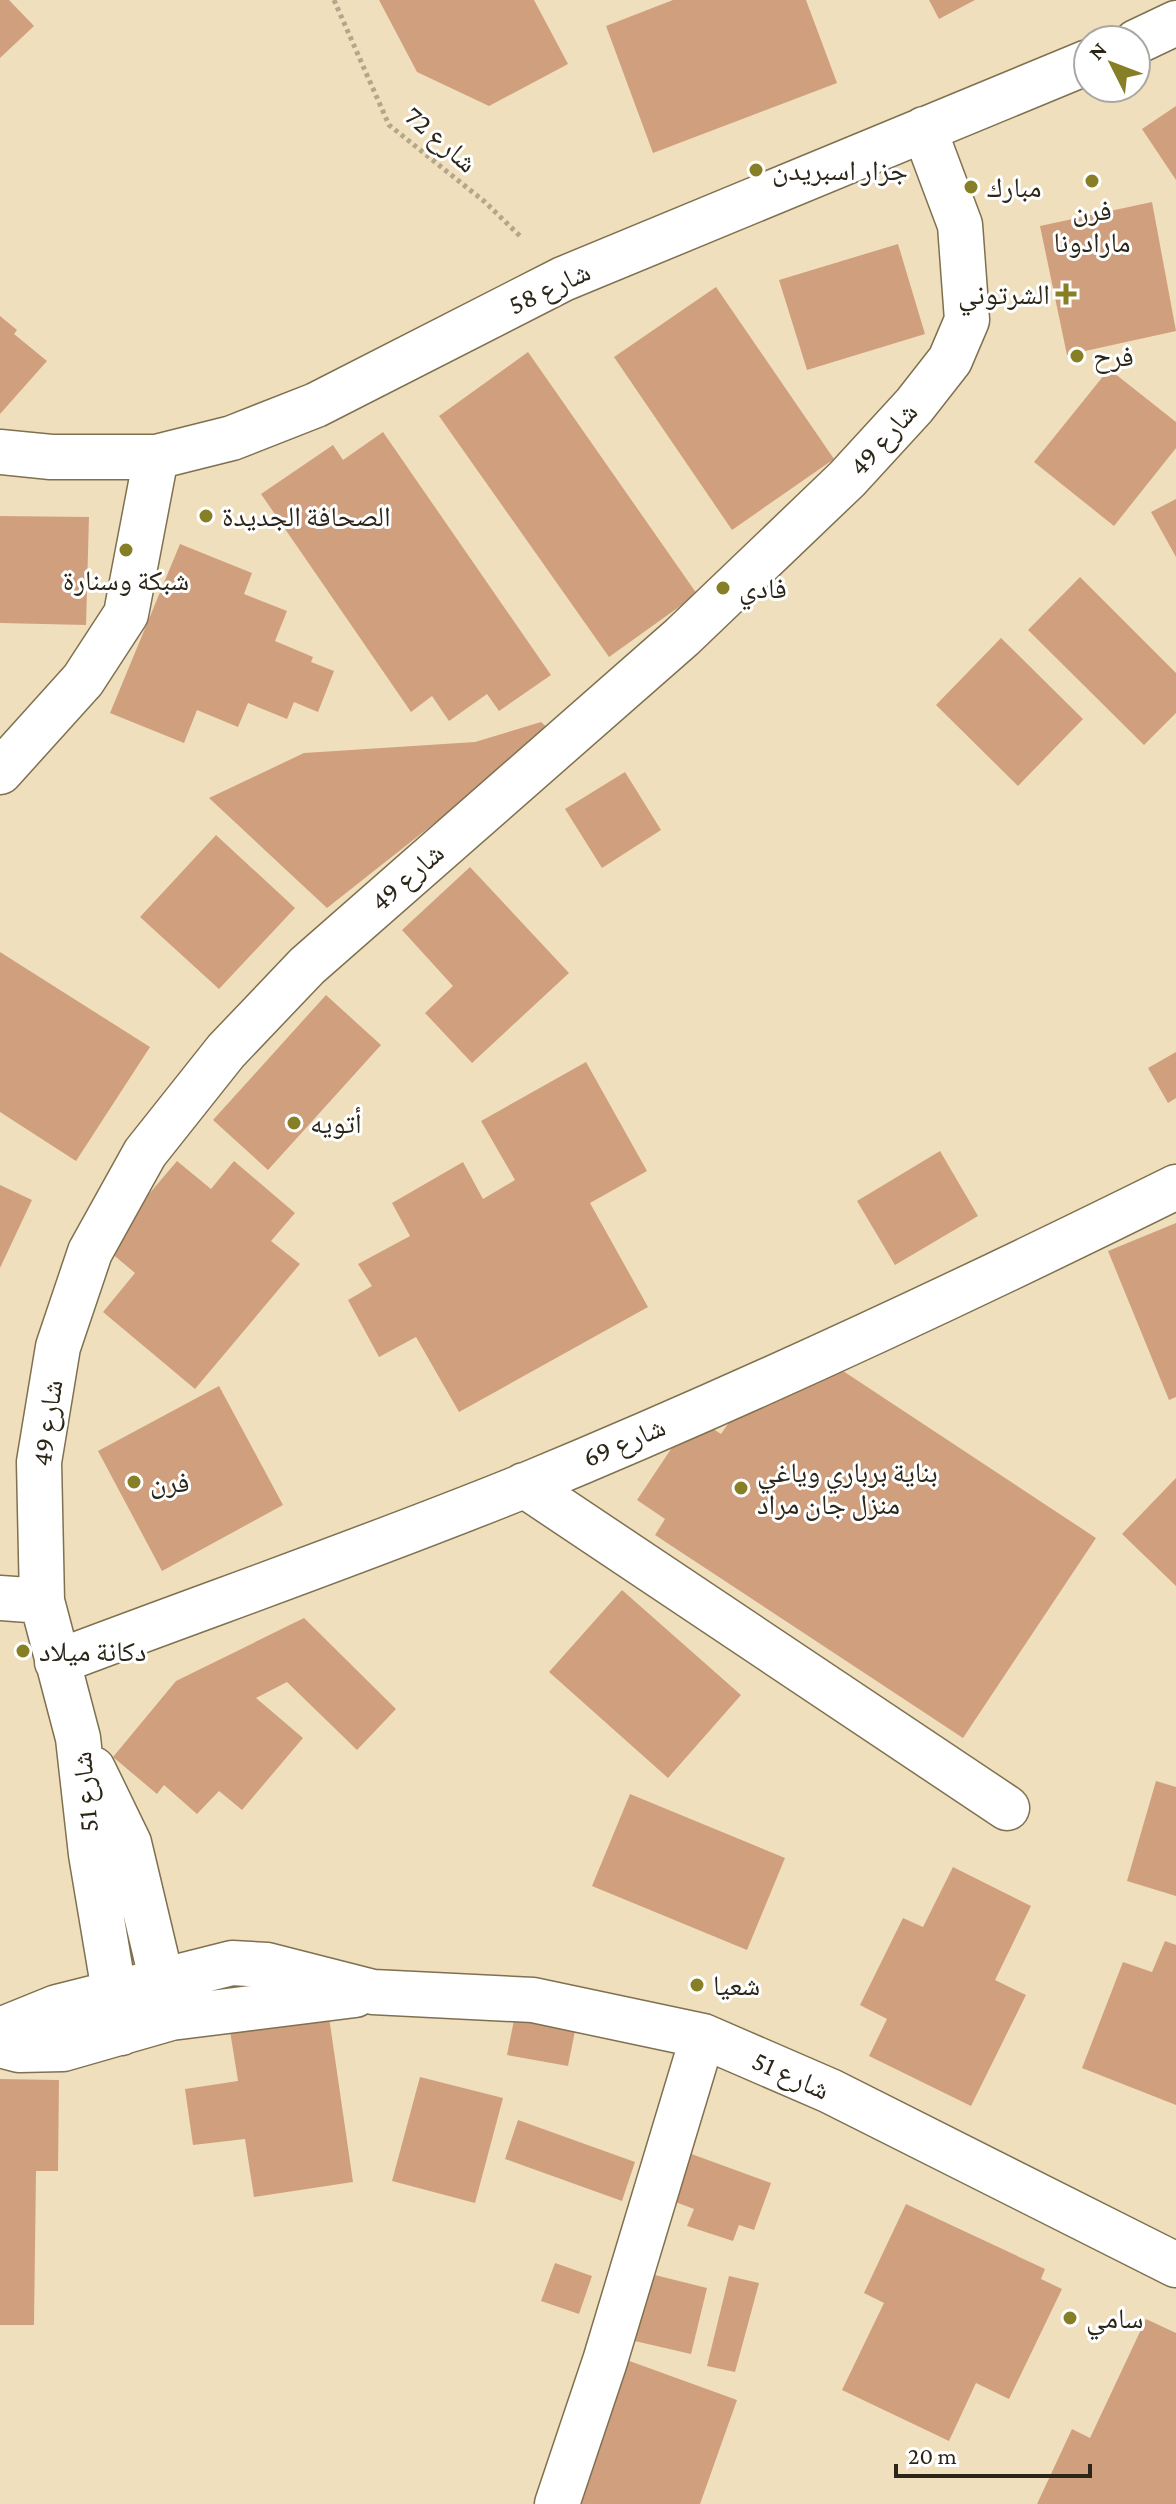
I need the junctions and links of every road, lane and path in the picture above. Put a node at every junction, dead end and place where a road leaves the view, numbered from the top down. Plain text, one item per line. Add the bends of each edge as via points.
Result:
1 (334, 0) edge
2 (1176, 23) edge
3 (1152, 34) edge
4 (1072, 69) edge
5 (924, 129) junction
6 (563, 279) junction
7 (0, 452) edge
8 (156, 457) junction
9 (0, 772) edge
10 (1176, 1187) edge
11 (524, 1485) junction
12 (21, 1600) edge
13 (57, 1662) junction
14 (78, 1738) junction
15 (1007, 1808) dead end
16 (167, 1998) junction
17 (116, 2013) junction
18 (0, 2030) edge
19 (703, 2036) junction
20 (0, 2045) edge
21 (1176, 2265) edge
22 (557, 2504) edge

1 - 6 path, شارع 72 via 389,125 485,202
2 - 3 street
4 - 5 street, شارع 58
5 - 6 street, شارع 58
5 - 12 street, شارع 49 via 960,225 967,320 950,360 847,479 682,637 307,966 226,1051 145,1153 90,1252 58,1347
6 - 8 street, شارع 58 via 316,405 232,438
7 - 8 street, شارع 58
8 - 9 street via 126,614 83,680
10 - 11 street, شارع 69 via 776,1376
11 - 13 street, شارع 69
11 - 15 street
12 - 13 street, شارع 49
13 - 14 street, شارع 49
14 - 16 street, شارع 51 via 129,1843
14 - 17 street, شارع 51
16 - 17 street, شارع 51
16 - 19 street, شارع 51 via 267,2008 373,1992 533,2000
17 - 18 street via 57,2007
17 - 20 street via 63,2049
19 - 21 street, شارع 51 via 830,2091
19 - 22 street

